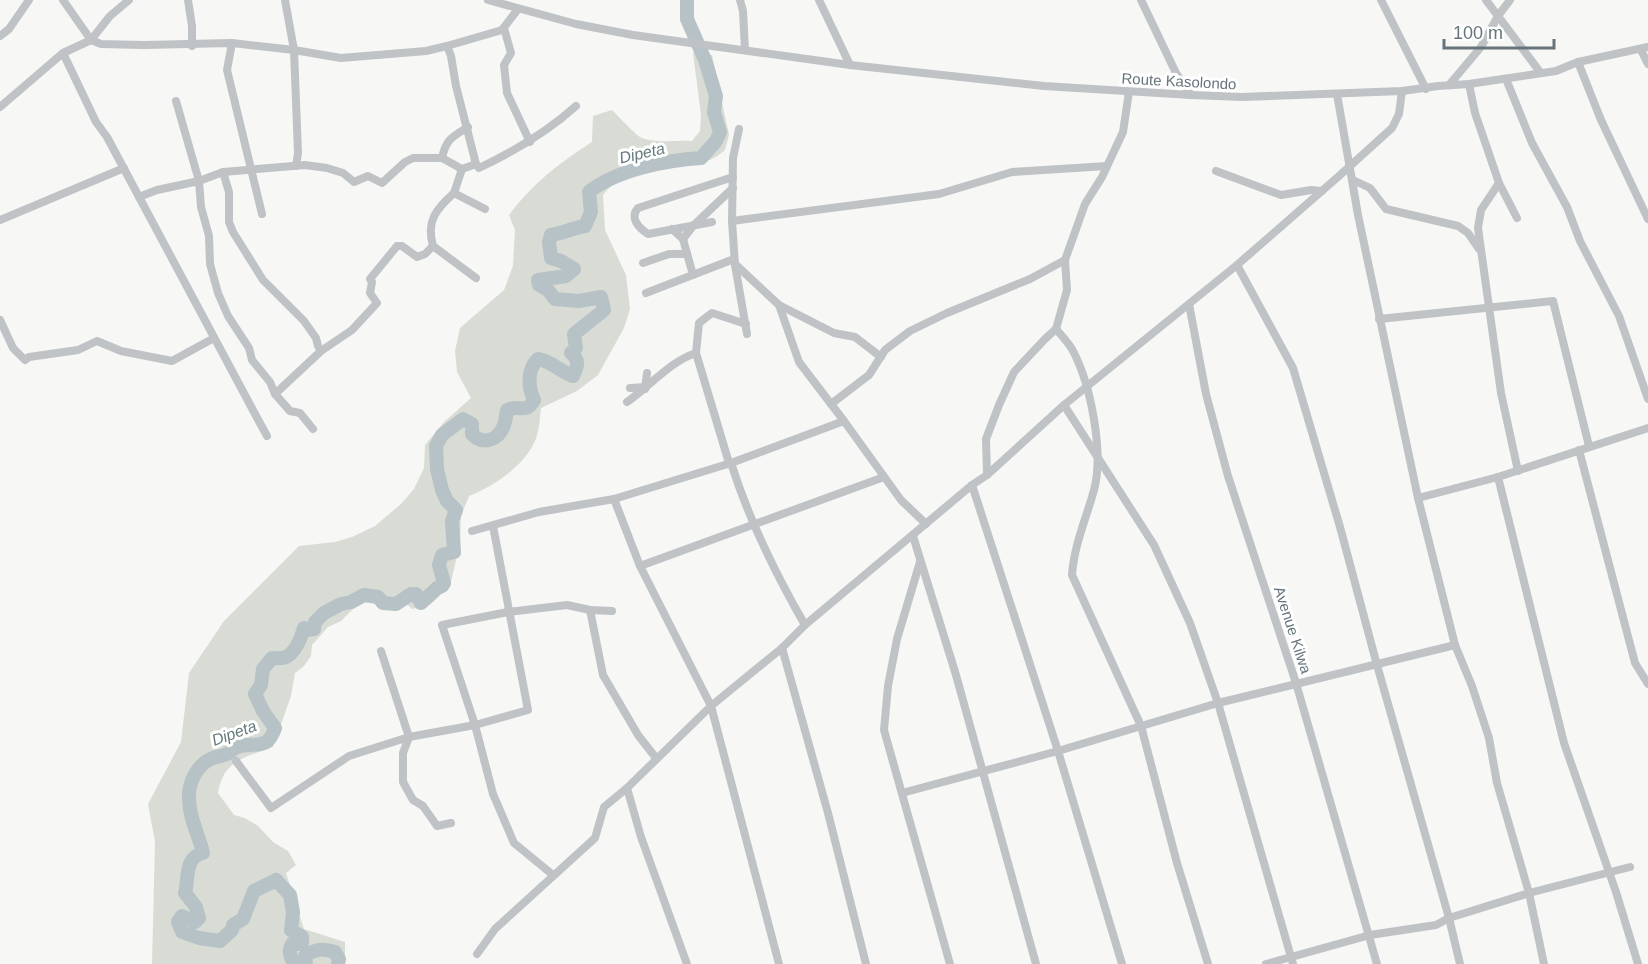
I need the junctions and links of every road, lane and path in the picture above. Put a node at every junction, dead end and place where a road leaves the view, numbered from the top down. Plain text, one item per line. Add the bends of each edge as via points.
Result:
1 (28, 0) edge
2 (63, 0) edge
3 (129, 0) edge
4 (188, 0) edge
5 (285, 0) edge
6 (488, 0) edge
7 (740, 0) edge
8 (819, 0) edge
9 (1141, 0) edge
10 (1381, 0) edge
11 (1486, 0) edge
12 (1510, 0) edge
13 (518, 9) junction
14 (1498, 16) junction
15 (504, 28) junction
16 (0, 36) edge
17 (91, 40) junction
18 (232, 43) junction
19 (192, 46) junction
20 (447, 46) junction
21 (1645, 48) edge
22 (294, 50) junction
23 (745, 50) junction
24 (63, 53) junction
25 (1578, 62) junction
26 (1648, 64) edge
27 (850, 65) junction
28 (1540, 72) junction
29 (1506, 79) junction
30 (1469, 84) junction
31 (1449, 85) junction
32 (1425, 89) junction
33 (1402, 91) junction
34 (1129, 92) junction
35 (1337, 94) junction
36 (1191, 96) junction
37 (176, 101) dead end
38 (576, 106) dead end
39 (0, 107) edge
40 (468, 127) junction
41 (739, 129) dead end
42 (530, 142) junction
43 (442, 158) junction
44 (476, 164) junction
45 (1351, 165) junction
46 (296, 166) junction
47 (1107, 166) junction
48 (124, 168) junction
49 (462, 169) junction
50 (251, 170) junction
51 (1216, 171) dead end
52 (223, 172) junction
53 (733, 177) junction
54 (1353, 180) junction
55 (199, 182) junction
56 (1499, 183) junction
57 (733, 188) junction
58 (1322, 191) junction
59 (454, 193) junction
60 (139, 197) junction
61 (485, 209) dead end
62 (262, 214) dead end
63 (1517, 218) dead end
64 (1648, 219) edge
65 (0, 220) edge
66 (732, 221) junction
67 (712, 222) dead end
68 (693, 225) junction
69 (672, 229) junction
70 (683, 239) junction
71 (433, 246) junction
72 (1480, 252) junction
73 (687, 254) junction
74 (1065, 260) junction
75 (734, 261) junction
76 (643, 263) dead end
77 (1237, 265) junction
78 (693, 275) junction
79 (476, 278) dead end
80 (646, 293) dead end
81 (1189, 304) junction
82 (779, 305) junction
83 (1489, 307) junction
84 (0, 320) edge
85 (1379, 320) junction
86 (746, 324) junction
87 (1056, 329) junction
88 (747, 334) dead end
89 (214, 338) junction
90 (321, 351) junction
91 (696, 353) junction
92 (880, 357) junction
93 (647, 373) dead end
94 (1085, 387) junction
95 (630, 388) dead end
96 (646, 388) junction
97 (275, 394) junction
98 (1648, 399) edge
99 (627, 402) dead end
100 (831, 404) junction
101 (1064, 405) junction
102 (844, 421) junction
103 (1648, 428) edge
104 (313, 429) dead end
105 (267, 436) dead end
106 (1589, 446) junction
107 (1579, 450) junction
108 (1097, 456) junction
109 (730, 463) junction
110 (1518, 471) junction
111 (987, 475) junction
112 (884, 477) junction
113 (1498, 477) junction
114 (972, 485) junction
115 (1418, 498) junction
116 (614, 500) junction
117 (926, 524) junction
118 (754, 525) junction
119 (493, 526) junction
120 (472, 531) dead end
121 (913, 536) junction
122 (920, 561) junction
123 (640, 566) junction
124 (590, 610) junction
125 (612, 611) dead end
126 (508, 612) junction
127 (805, 625) junction
128 (1455, 645) junction
129 (782, 648) junction
130 (381, 651) dead end
131 (1377, 665) junction
132 (1296, 683) junction
133 (1648, 684) edge
134 (1218, 703) junction
135 (711, 706) junction
136 (475, 725) junction
137 (1141, 726) junction
138 (409, 737) junction
139 (1058, 751) junction
140 (656, 758) junction
141 (236, 761) dead end
142 (983, 771) junction
143 (627, 788) junction
144 (902, 793) junction
145 (452, 823) dead end
146 (1630, 867) dead end
147 (1609, 874) junction
148 (553, 875) junction
149 (1529, 893) junction
150 (1449, 918) junction
151 (1370, 935) junction
152 (477, 954) dead end
153 (1292, 960) edge
154 (687, 964) edge
155 (779, 964) edge
156 (866, 964) edge
157 (950, 964) edge
158 (1036, 964) edge
159 (1122, 964) edge
160 (1208, 964) edge
161 (1266, 964) edge
162 (1377, 964) edge
163 (1460, 964) edge
164 (1544, 964) edge
165 (1638, 964) edge

1 - 16 street
2 - 17 street
3 - 17 street
4 - 19 street
5 - 22 street
6 - 13 street
7 - 23 street
8 - 27 street
9 - 36 street
10 - 32 street
11 - 14 street
12 - 14 street
13 - 15 street
13 - 23 street, Route Kasolondo via 633,35
14 - 28 street
14 - 31 street via 1481,47
15 - 20 street
15 - 42 street via 511,53 504,65 507,93
17 - 19 street via 101,44
17 - 24 street
18 - 19 street
18 - 22 street
18 - 50 street via 227,70
20 - 22 street via 341,58
20 - 40 street
21 - 25 street, Route Kasolondo
21 - 26 street
22 - 46 street
23 - 27 street, Route Kasolondo
24 - 39 street
24 - 48 street via 96,122
25 - 28 street, Route Kasolondo via 1556,71
25 - 64 street
27 - 34 street, Route Kasolondo
28 - 29 street, Route Kasolondo
29 - 30 street, Route Kasolondo
29 - 98 street via 1532,142 1619,316
30 - 31 street, Route Kasolondo
30 - 56 street
31 - 32 street, Route Kasolondo
32 - 33 street, Route Kasolondo
33 - 35 street, Route Kasolondo
33 - 45 street via 1399,114 1392,128
34 - 36 street, Route Kasolondo
34 - 47 street via 1123,132
35 - 36 street, Route Kasolondo
35 - 45 street
37 - 55 street
38 - 42 street
40 - 43 street via 448,140
40 - 44 street
41 - 53 street
42 - 44 street via 479,168
43 - 46 street via 413,158 382,183 368,176 354,182 327,168
43 - 49 street
44 - 49 street
45 - 54 street
45 - 58 street
46 - 50 street
47 - 66 street via 1012,172 939,194
47 - 74 street via 1085,204
48 - 60 street
48 - 65 street
49 - 59 street
50 - 52 street
50 - 62 street
51 - 58 street via 1281,195
52 - 55 street
52 - 90 street via 232,231 263,280 304,321
53 - 57 street
53 - 69 street via 635,211 638,227 648,234
54 - 72 street via 1370,188 1386,209 1458,226 1468,233
54 - 85 street
55 - 60 street
55 - 97 street via 218,293 252,360
56 - 63 street
56 - 72 street via 1481,210
57 - 66 street
57 - 68 street
58 - 77 street
59 - 61 street
59 - 71 street via 440,205 432,221
60 - 89 street
66 - 75 street
67 - 68 street
68 - 69 street
68 - 70 street
69 - 70 street
70 - 73 street
71 - 79 street
71 - 90 street via 417,257 397,246 370,279 370,293 377,303 352,330
72 - 83 street
73 - 76 street via 669,254
73 - 78 street
74 - 87 street via 1067,290
74 - 92 street via 910,331
75 - 78 street
75 - 82 street
75 - 86 street
77 - 81 street
77 - 131 street via 1293,368
78 - 80 street
81 - 94 street
81 - 132 street, Avenue Kilwa via 1206,394 1228,476
82 - 92 street via 834,333 855,337
82 - 100 street via 799,362
83 - 85 street
83 - 106 street via 1552,301
83 - 110 street via 1501,393
84 - 89 street via 13,348 25,360 78,350 97,341 122,351 172,361
85 - 115 street
86 - 88 street
86 - 91 street via 712,313 706,316 699,323
87 - 94 street via 1072,348
87 - 111 street via 1014,372 1002,397 986,439
89 - 105 street
90 - 97 street
91 - 96 street via 683,357
91 - 109 street
92 - 100 street via 869,375
93 - 96 street
94 - 101 street
94 - 108 street via 1095,423
95 - 96 street
96 - 99 street
97 - 104 street
100 - 102 street
101 - 108 street
101 - 111 street
102 - 109 street
102 - 112 street
103 - 106 street
106 - 107 street
107 - 110 street
107 - 133 street via 1635,663
108 - 134 street via 1154,545 1190,623
108 - 137 street via 1095,488 1073,557 1072,575
109 - 116 street
109 - 118 street
110 - 113 street
111 - 114 street
112 - 117 street
112 - 118 street
113 - 115 street
113 - 147 street via 1564,743
114 - 117 street
114 - 139 street
115 - 128 street
116 - 119 street via 539,512
116 - 123 street
117 - 121 street
118 - 123 street
118 - 127 street
119 - 120 street
119 - 126 street
121 - 122 street
121 - 127 street
122 - 142 street
122 - 144 street via 897,639 884,730
123 - 135 street
124 - 125 street
124 - 126 street via 567,604
124 - 140 street via 603,675
126 - 136 street via 528,710
126 - 136 street via 442,625
127 - 129 street
128 - 131 street
128 - 149 street via 1489,738 1497,783
129 - 135 street
129 - 156 street
130 - 138 street
131 - 132 street
131 - 150 street
132 - 134 street
132 - 151 street, Avenue Kilwa
134 - 137 street
134 - 153 street
135 - 140 street
135 - 155 street
136 - 138 street
136 - 148 street via 493,794 514,843
137 - 139 street
137 - 160 street
138 - 141 street via 349,756 271,808
138 - 145 street via 403,753 404,782 413,800 423,806 437,826
139 - 142 street
139 - 159 street
140 - 143 street
142 - 144 street
142 - 158 street
143 - 148 street via 604,807 595,838
143 - 154 street via 640,837
144 - 157 street
146 - 147 street
147 - 149 street
147 - 165 street
148 - 152 street via 495,929
149 - 150 street
149 - 164 street
150 - 151 street via 1436,925
150 - 163 street
151 - 153 street
151 - 162 street, Avenue Kilwa
153 - 161 street

